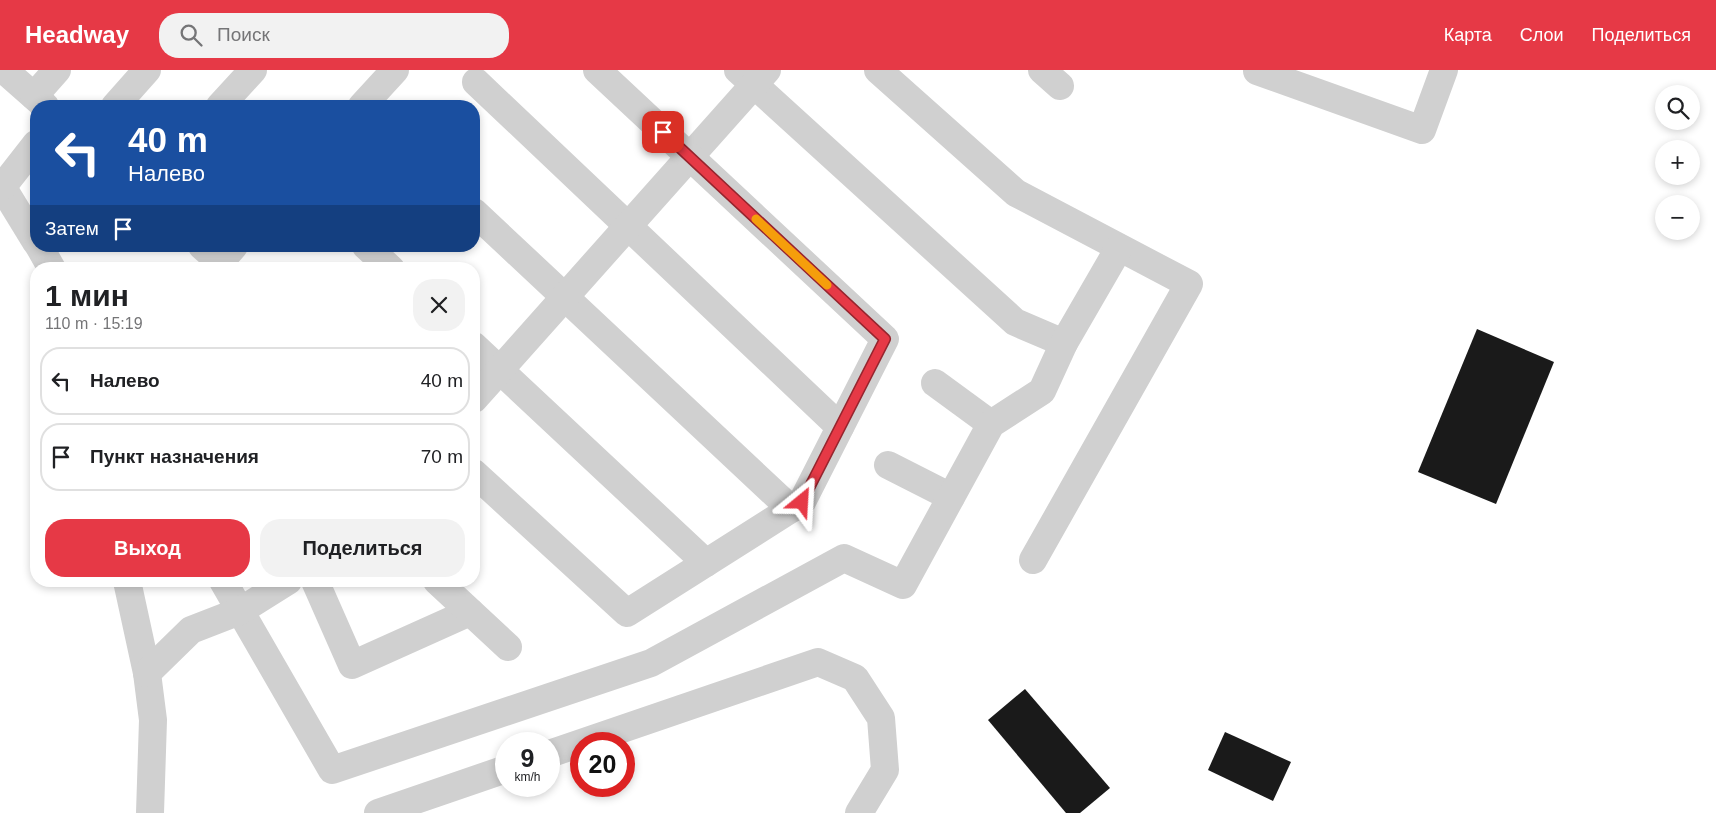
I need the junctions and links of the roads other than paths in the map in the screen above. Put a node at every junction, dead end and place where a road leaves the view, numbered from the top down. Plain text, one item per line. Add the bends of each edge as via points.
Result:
1 (4, 70) edge
2 (57, 70) edge
3 (147, 70) edge
4 (253, 70) edge
5 (395, 70) edge
6 (597, 70) edge
7 (878, 70) edge
8 (1444, 70) edge
9 (1257, 71) edge
10 (753, 75) edge
11 (476, 82) dead end
12 (38, 100) edge
13 (40, 100) edge
14 (120, 100) edge
15 (226, 100) edge
16 (368, 100) edge
17 (30, 151) edge
18 (690, 157) junction
19 (1, 184) edge
20 (480, 218) edge
21 (628, 226) junction
22 (30, 232) edge
23 (1119, 248) junction
24 (209, 252) edge
25 (229, 252) edge
26 (372, 252) edge
27 (220, 262) edge
28 (220, 262) edge
29 (383, 262) edge
30 (565, 297) junction
31 (1064, 343) junction
32 (480, 352) edge
33 (499, 370) junction
34 (935, 383) dead end
35 (480, 392) edge
36 (991, 424) junction
37 (840, 427) junction
38 (888, 465) dead end
39 (480, 478) edge
40 (951, 497) junction
41 (791, 509) junction
42 (1033, 560) dead end
43 (706, 563) junction
44 (128, 587) edge
45 (226, 587) edge
46 (278, 587) edge
47 (318, 587) edge
48 (443, 587) edge
49 (240, 611) junction
50 (470, 612) junction
51 (508, 647) dead end
52 (147, 673) junction
53 (560, 750) edge
54 (495, 773) edge
55 (857, 811) edge
56 (150, 813) edge
57 (378, 813) edge

1 - 12 lane
2 - 13 lane
3 - 14 lane
4 - 15 lane
5 - 16 lane
6 - 18 lane
7 - 23 lane via 1016,193
8 - 9 lane via 1422,130
10 - 18 lane
10 - 31 lane via 1015,322
11 - 21 lane
17 - 19 lane
18 - 21 lane
18 - 37 lane via 885,339
19 - 22 lane
20 - 30 lane
21 - 30 lane
21 - 37 lane
23 - 31 lane
23 - 42 lane via 1189,284
24 - 28 lane
25 - 27 lane
26 - 29 lane
30 - 33 lane
30 - 41 lane
31 - 36 lane via 1042,391
32 - 33 lane
33 - 35 lane
33 - 43 lane
34 - 36 lane
36 - 40 lane
37 - 41 lane via 802,502
38 - 40 lane
39 - 43 lane via 627,613
40 - 49 lane via 903,585 844,558 651,662 332,770
41 - 43 lane
44 - 52 lane
45 - 49 lane
46 - 49 lane
47 - 50 lane via 352,665
48 - 50 lane
49 - 52 lane via 191,630
50 - 51 lane
52 - 56 lane via 153,720
53 - 55 lane via 818,662 855,678 880,718 885,770
54 - 57 lane

